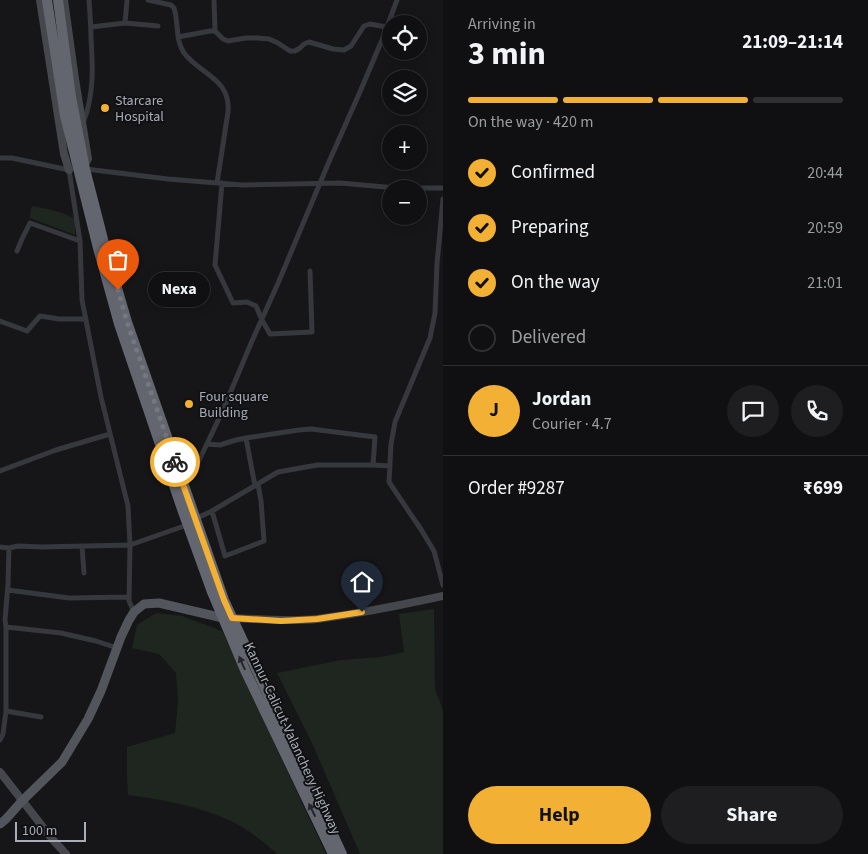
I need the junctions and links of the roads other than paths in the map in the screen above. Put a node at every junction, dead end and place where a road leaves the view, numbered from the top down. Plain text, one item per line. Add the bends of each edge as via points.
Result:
1 (40, 0) edge
2 (47, 0) edge
3 (58, 0) edge
4 (64, 0) edge
5 (89, 0) edge
6 (127, 0) edge
7 (148, 0) edge
8 (214, 0) edge
9 (397, 0) edge
10 (391, 15) edge
11 (126, 24) junction
12 (158, 26) dead end
13 (382, 26) edge
14 (91, 27) junction
15 (56, 28) junction
16 (216, 31) junction
17 (178, 37) junction
18 (382, 37) edge
19 (82, 124) junction
20 (0, 158) edge
21 (85, 169) junction
22 (69, 170) junction
23 (220, 183) junction
24 (320, 183) junction
25 (443, 188) edge
26 (443, 200) edge
27 (80, 241) junction
28 (17, 251) dead end
29 (310, 271) dead end
30 (86, 319) junction
31 (0, 320) edge
32 (262, 320) junction
33 (110, 434) junction
34 (246, 438) junction
35 (207, 444) junction
36 (373, 465) junction
37 (390, 466) junction
38 (0, 471) edge
39 (180, 478) junction
40 (256, 485) junction
41 (212, 511) junction
42 (191, 522) junction
43 (130, 545) junction
44 (82, 546) junction
45 (0, 547) edge
46 (9, 548) junction
47 (84, 573) dead end
48 (443, 585) edge
49 (8, 590) junction
50 (443, 596) edge
51 (129, 597) junction
52 (134, 612) junction
53 (227, 618) junction
54 (6, 627) junction
55 (117, 648) junction
56 (6, 711) junction
57 (41, 717) dead end
58 (0, 740) edge
59 (0, 772) edge
60 (22, 801) junction
61 (0, 824) edge
62 (66, 854) edge
63 (333, 854) edge
64 (342, 854) edge

1 - 15 street
2 - 15 highway, Kannur-Calicut-Valanchery Highway
3 - 15 highway, Kannur-Calicut-Valanchery Highway
4 - 15 street
5 - 14 street
6 - 11 street
7 - 17 street via 174,8
8 - 16 street
9 - 10 street
11 - 12 street
11 - 14 street
13 - 16 street via 364,26 351,46 344,50 309,42 290,51 269,39 228,41
14 - 19 street via 91,86
15 - 19 street
15 - 21 highway, Kannur-Calicut-Valanchery Highway
15 - 22 street via 64,154
15 - 42 highway, Kannur-Calicut-Valanchery Highway via 65,116 98,248 119,324
16 - 17 street
17 - 23 street via 184,53 222,87 227,97
18 - 24 street
19 - 21 street via 88,159
20 - 22 street
21 - 23 street
21 - 39 highway, Kannur-Calicut-Valanchery Highway via 127,322
22 - 27 street
23 - 24 street
23 - 32 street via 215,265 233,304 247,302 256,306
24 - 25 street
24 - 32 street
26 - 37 street via 435,313 430,338 395,422
27 - 28 street via 30,224
27 - 30 street via 82,300
29 - 32 street via 312,332 270,334
30 - 31 street via 40,316 27,332
30 - 33 street
32 - 35 street
33 - 38 street
33 - 43 street via 128,506
34 - 35 street via 220,445
34 - 36 street via 305,430 375,437
34 - 40 street
35 - 39 street via 195,469
36 - 37 street
36 - 40 street via 306,467 278,472
37 - 48 street via 389,482 434,551
39 - 42 highway, Kannur-Calicut-Valanchery Highway
40 - 41 street
40 - 41 street via 261,501 264,541 226,556
41 - 42 street
42 - 43 street
42 - 53 highway, Kannur-Calicut-Valanchery Highway via 224,600
43 - 44 street
43 - 51 street
44 - 46 street
44 - 47 street
45 - 46 street
46 - 49 street
49 - 51 street via 69,598
49 - 54 street
50 - 53 street via 317,619
51 - 52 street
52 - 53 main road via 144,604 159,603
52 - 55 main road
63 -> 53 highway, Kannur-Calicut-Valanchery Highway via 249,678
53 - 64 highway, Kannur-Calicut-Valanchery Highway
54 - 55 street via 61,632
54 - 56 street
55 - 60 main road via 88,719 62,762
56 - 57 street
56 - 58 street
59 - 60 street
60 - 61 main road
60 - 62 street

